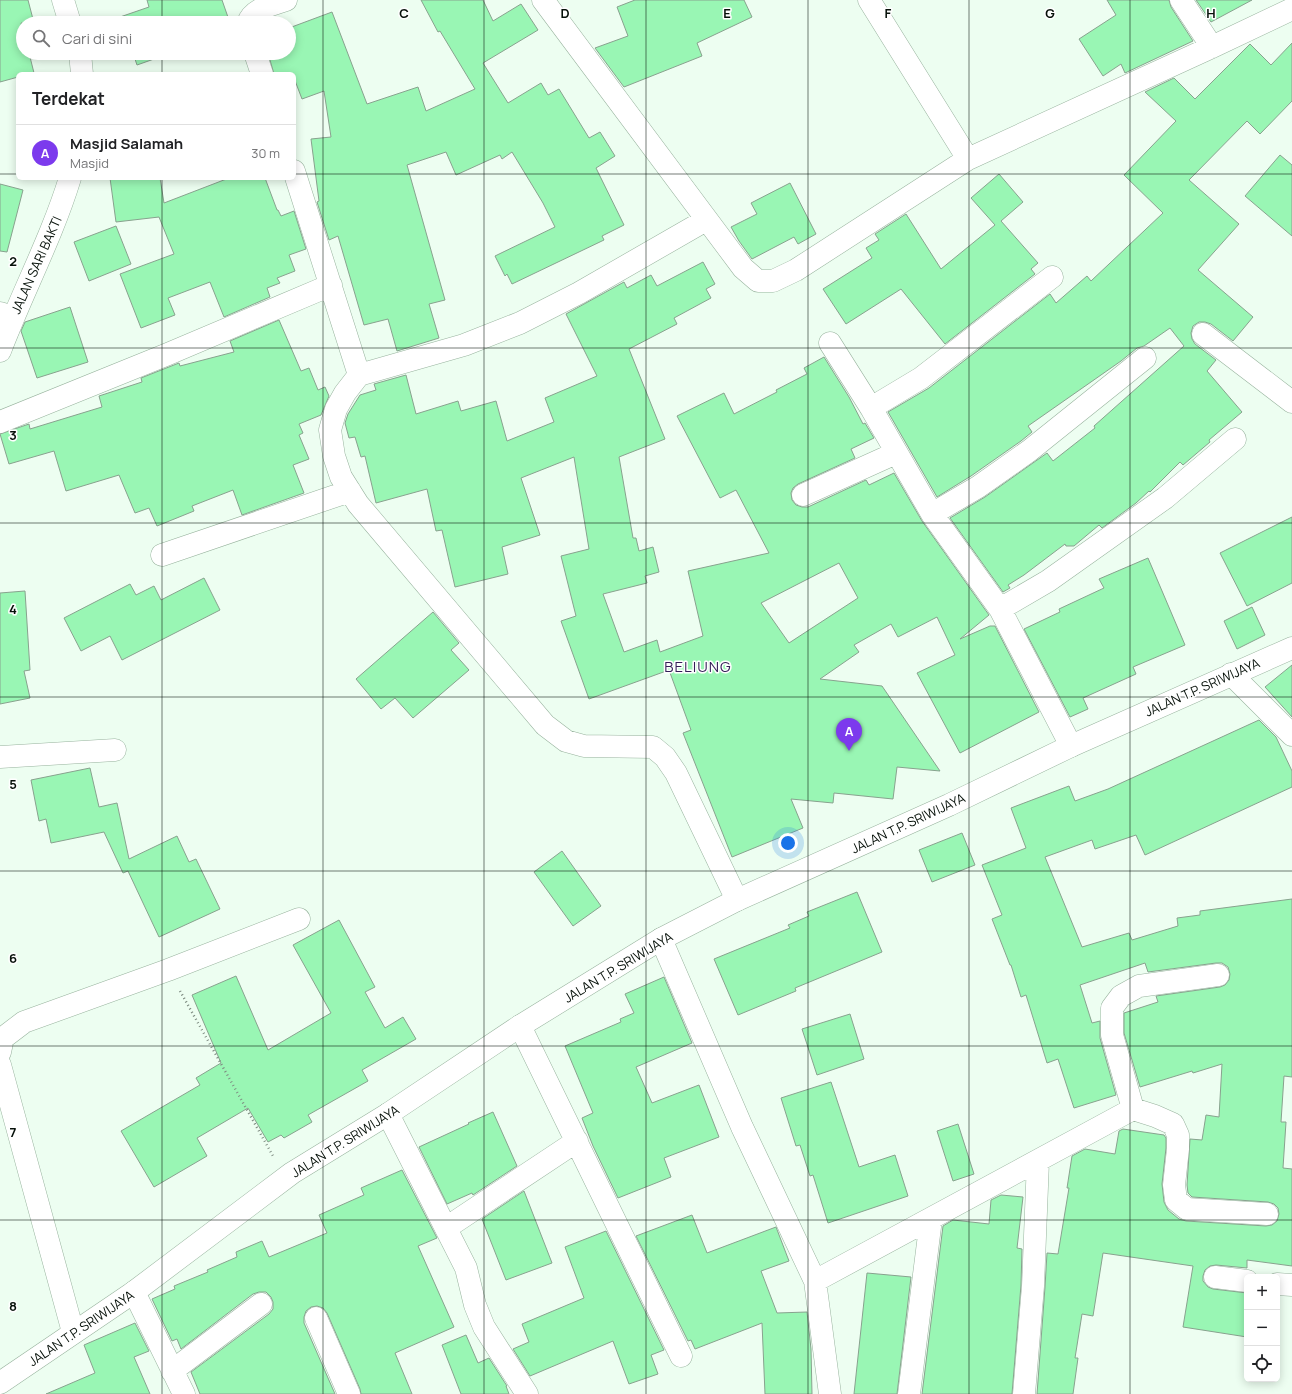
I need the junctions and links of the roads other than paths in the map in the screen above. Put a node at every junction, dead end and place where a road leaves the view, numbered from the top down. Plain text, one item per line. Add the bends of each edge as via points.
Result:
1 (63, 0) edge
2 (286, 0) edge
3 (543, 0) edge
4 (869, 0) edge
5 (1181, 0) edge
6 (1292, 10) edge
7 (247, 14) edge
8 (68, 16) edge
9 (1212, 48) junction
10 (81, 60) edge
11 (257, 60) edge
12 (82, 72) edge
13 (261, 72) edge
14 (968, 159) junction
15 (296, 177) edge
16 (69, 180) edge
17 (706, 220) junction
18 (1052, 277) dead end
19 (331, 285) junction
20 (6, 315) edge
21 (1203, 334) dead end
22 (830, 343) dead end
23 (0, 351) edge
24 (1145, 358) dead end
25 (360, 375) junction
26 (1292, 402) edge
27 (871, 408) junction
28 (0, 422) edge
29 (1235, 439) dead end
30 (896, 453) junction
31 (350, 491) junction
32 (803, 496) dead end
33 (932, 514) junction
34 (162, 555) dead end
35 (1000, 609) junction
36 (1292, 648) edge
37 (1231, 674) junction
38 (1292, 735) edge
39 (1071, 746) junction
40 (115, 750) dead end
41 (0, 757) edge
42 (737, 900) junction
43 (299, 920) dead end
44 (661, 939) junction
45 (1218, 975) dead end
46 (520, 1026) junction
47 (0, 1052) edge
48 (0, 1065) edge
49 (1133, 1109) junction
50 (388, 1114) junction
51 (577, 1141) junction
52 (1038, 1161) junction
53 (1267, 1214) dead end
54 (931, 1219) junction
55 (446, 1228) junction
56 (1215, 1277) dead end
57 (815, 1281) junction
58 (1244, 1281) edge
59 (1280, 1284) edge
60 (1292, 1286) edge
61 (134, 1292) junction
62 (261, 1304) dead end
63 (316, 1318) dead end
64 (73, 1332) junction
65 (682, 1356) dead end
66 (172, 1371) junction
67 (0, 1383) edge
68 (184, 1394) edge
69 (349, 1394) edge
70 (527, 1394) edge
71 (830, 1394) edge
72 (909, 1394) edge
73 (1024, 1394) edge

1 - 8 street
2 - 7 street
3 - 17 street
4 - 14 street
5 - 9 street
6 - 9 street
9 - 14 street
10 - 12 street
11 - 13 street
14 - 17 street via 796,270 773,281 758,282 743,268
15 - 19 street
16 - 20 street, JALAN SARI BAKTI via 62,206
17 - 25 street via 579,293 520,323 464,345
18 - 27 street via 920,378
19 - 25 street
19 - 28 street
20 - 23 street, JALAN SARI BAKTI
21 - 26 street
22 - 27 street
24 - 33 street via 1029,451 978,487
25 - 31 street via 336,409 330,430 334,456 341,477
27 - 30 street
29 - 35 street via 1165,498 1048,581
30 - 32 street
30 - 33 street
31 - 34 street
31 - 42 street via 358,504 546,725 566,741 584,746 654,748 665,757 676,773
33 - 35 street
35 - 39 street
36 - 37 street, JALAN T.P. SRIWIJAYA
37 - 38 street
37 - 39 street, JALAN T.P. SRIWIJAYA
39 - 42 street, JALAN T.P. SRIWIJAYA via 949,805
40 - 41 street
42 - 44 street, JALAN T.P. SRIWIJAYA
43 - 47 street via 24,1022 3,1038
44 - 46 street, JALAN T.P. SRIWIJAYA
44 - 57 street via 742,1127
45 - 49 street via 1139,986 1120,996 1112,1008 1112,1035
46 - 50 street, JALAN T.P. SRIWIJAYA
46 - 51 street
48 - 64 street
49 - 52 street
49 - 53 street via 1173,1124 1178,1135 1174,1185 1176,1200 1187,1209
50 - 55 street
50 - 61 street, JALAN T.P. SRIWIJAYA via 292,1173
51 - 55 street
51 - 65 street
52 - 54 street
52 - 73 street via 1033,1286
54 - 57 street
54 - 72 street
55 - 70 street via 466,1268 475,1305 484,1327
56 - 58 street
57 - 71 street
59 - 60 street
61 - 64 street, JALAN T.P. SRIWIJAYA
61 - 66 street
62 - 66 street
63 - 69 street
64 - 67 street, JALAN T.P. SRIWIJAYA
66 - 68 street

